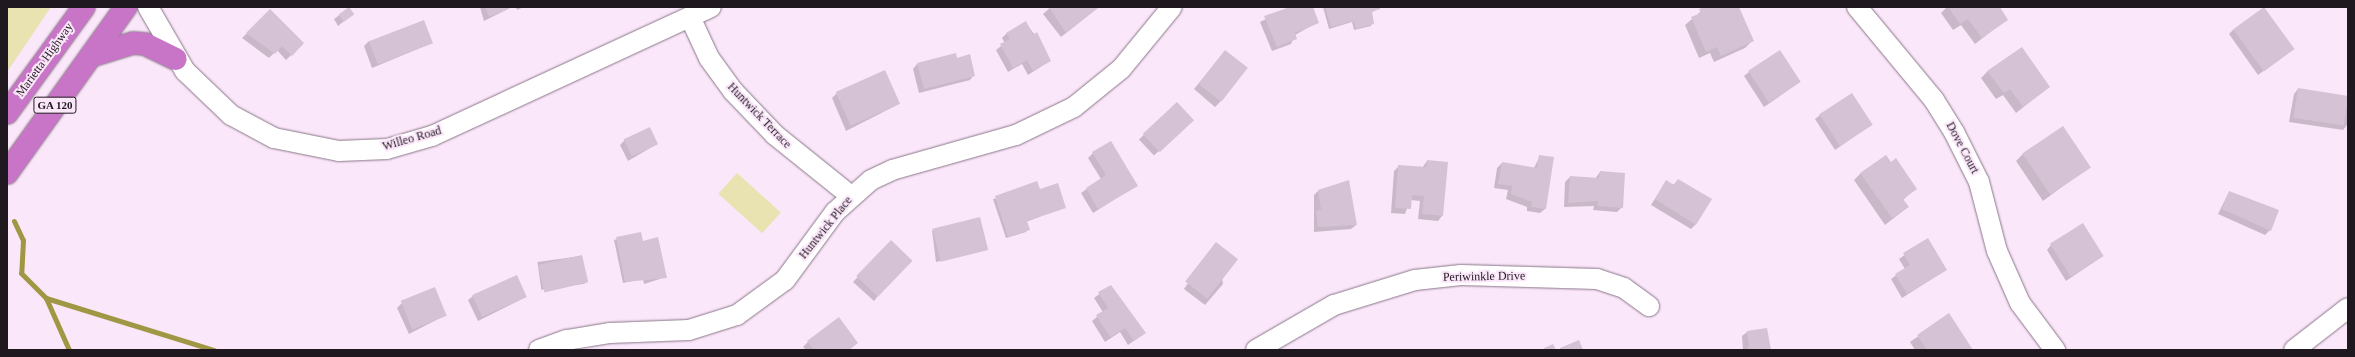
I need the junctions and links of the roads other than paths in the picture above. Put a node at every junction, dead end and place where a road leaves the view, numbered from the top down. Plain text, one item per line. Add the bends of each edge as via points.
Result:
1 (126, 7) edge
2 (148, 7) edge
3 (711, 7) edge
4 (1172, 7) edge
5 (1857, 7) edge
6 (80, 10) edge
7 (690, 17) junction
8 (91, 56) junction
9 (176, 59) junction
10 (7, 113) edge
11 (7, 173) edge
12 (850, 196) junction
13 (1649, 306) dead end
14 (2348, 308) edge
15 (539, 350) edge
16 (1256, 350) edge
17 (2055, 350) edge
18 (2294, 350) edge

1 - 8 highway, GA 120
2 - 9 street, Willeo Road
3 - 7 street, Willeo Road
4 - 12 street, Huntwick Place via 1122,68 1074,107 1016,135 892,170
5 - 17 street, Dove Court via 1934,100 1958,138 1979,182 1997,251 2020,303
6 - 10 highway, Marietta Highway / GA 120
7 - 9 street, Willeo Road via 432,136 387,149 339,151 274,138 243,123 219,106
7 - 12 street, Huntwick Terrace via 709,58 733,91 775,135
8 - 9 highway via 133,43 150,46
8 - 11 highway, GA 120
12 - 15 street, Huntwick Place via 785,280 737,315 688,330 610,333 567,340
13 - 16 street, Periwinkle Drive via 1624,288 1597,279 1461,275 1407,282 1334,305
14 - 18 street

